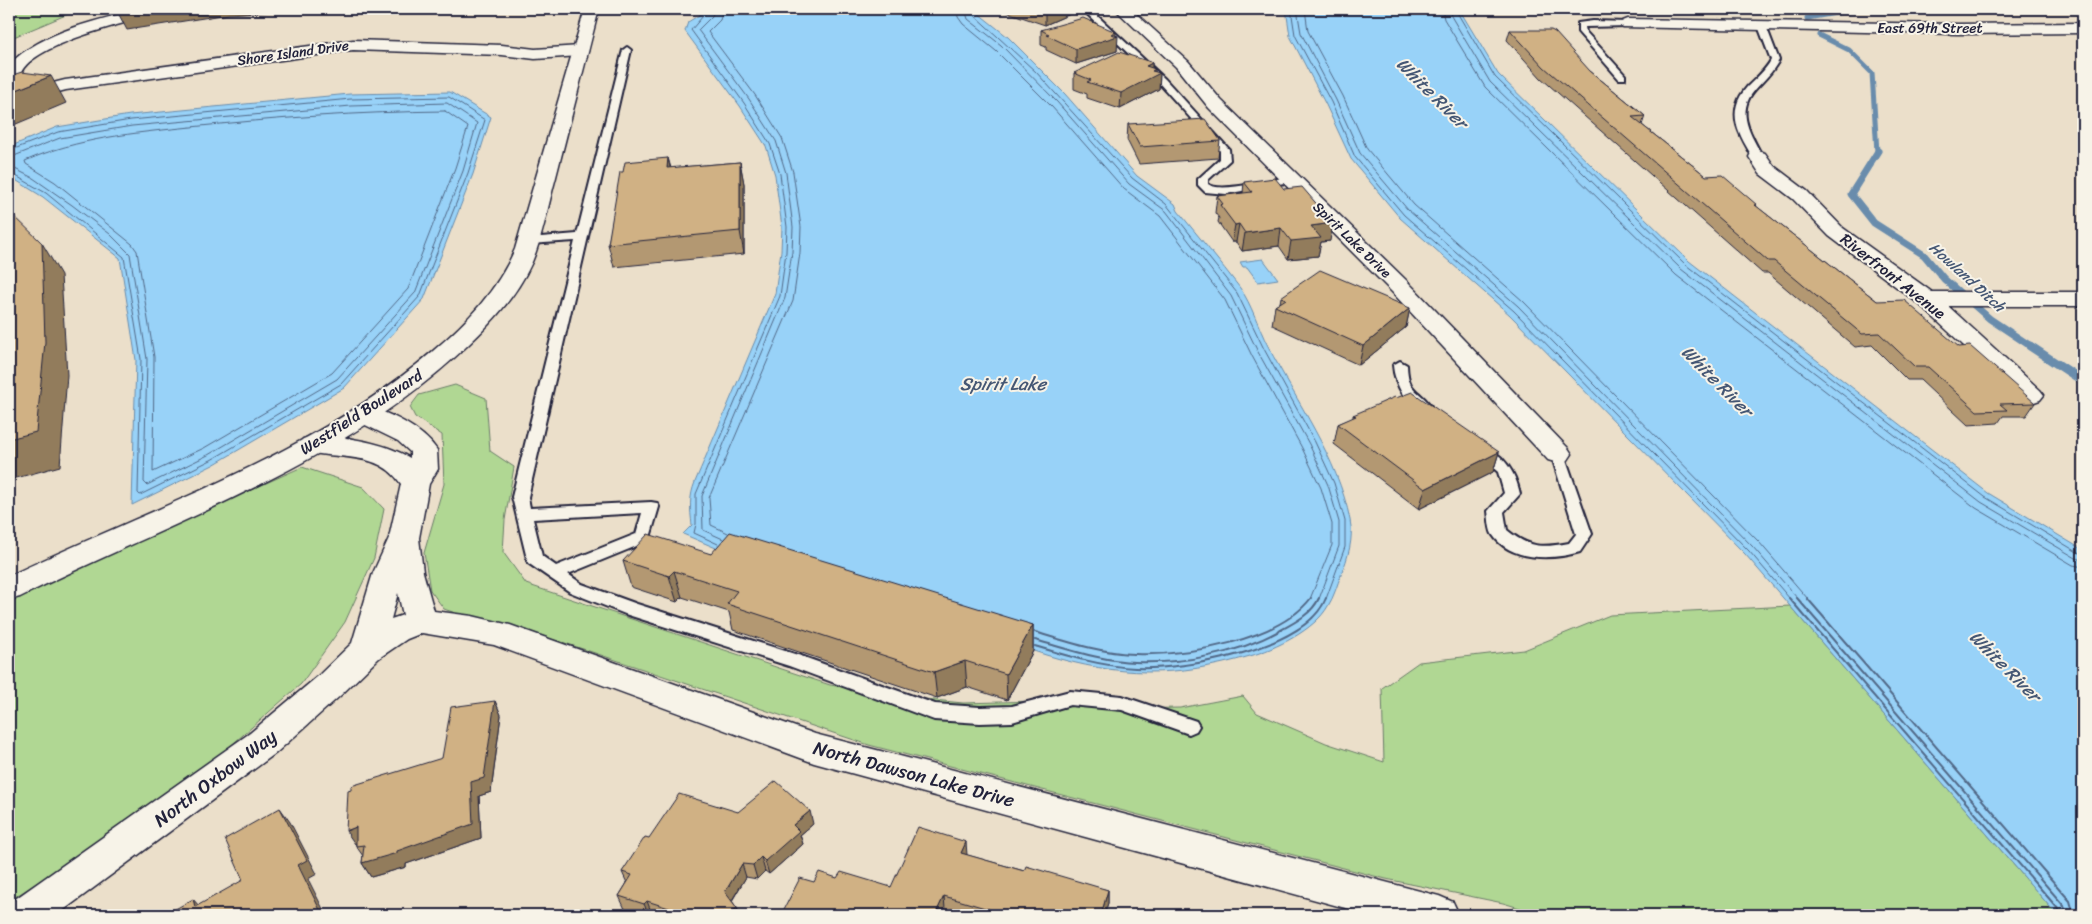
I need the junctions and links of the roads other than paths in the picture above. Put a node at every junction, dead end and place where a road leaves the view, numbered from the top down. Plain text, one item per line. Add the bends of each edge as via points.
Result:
1 (161, 9) edge
2 (592, 9) edge
3 (1086, 9) edge
4 (1122, 9) edge
5 (1742, 9) edge
6 (1628, 24) joint
7 (1762, 26) junction
8 (2080, 30) edge
9 (627, 50) dead end
10 (580, 51) junction
11 (1622, 77) dead end
12 (41, 90) junction
13 (9, 100) edge
14 (1758, 157) joint
15 (1291, 180) junction
16 (583, 237) junction
17 (529, 241) junction
18 (1927, 299) junction
19 (2083, 299) edge
20 (1400, 365) dead end
21 (2031, 395) dead end
22 (364, 414) junction
23 (1434, 414) edge
24 (1471, 443) edge
25 (314, 445) junction
26 (1558, 454) joint
27 (420, 477) junction
28 (524, 514) junction
29 (404, 538) junction
30 (555, 574) junction
31 (9, 589) edge
32 (395, 633) junction
33 (1189, 726) dead end
34 (25, 915) edge
35 (1439, 915) edge

1 - 12 street via 81,32 18,63 13,75
2 - 10 street, Westfield Boulevard
3 - 15 lane via 1162,81 1225,151 1225,160 1203,180 1209,190 1226,191
4 - 15 street, Spirit Lake Drive via 1182,64 1215,104
5 - 7 street
6 - 7 street, East 69th Street
6 - 11 lane via 1581,24 1582,32
7 - 8 street, East 69th Street
7 - 14 lane via 1774,60 1768,74 1746,95 1739,110 1741,125
9 - 16 lane
10 - 12 street, Shore Island Drive via 535,54 353,45
10 - 17 street, Westfield Boulevard
12 - 13 street, Shore Island Drive
14 - 18 street, Riverfront Avenue via 1767,170 1800,195 1840,236
15 - 26 street, Spirit Lake Drive via 1400,287
16 - 17 lane
16 - 28 lane via 520,498
17 - 22 street, Westfield Boulevard via 510,282 472,328 430,367
18 - 19 street
18 - 21 street, Riverfront Avenue
20 - 23 lane via 1400,380 1411,397
22 - 25 street, Westfield Boulevard
22 - 27 street via 408,435 423,450
24 - 26 lane via 1501,466 1510,478 1512,494 1496,511 1498,532 1516,547 1542,553 1574,548 1584,534
25 - 27 street via 347,447 382,455
25 - 31 street, Westfield Boulevard via 203,502 113,539
27 - 29 street
28 - 30 lane via 534,560
28 - 30 lane via 651,507 644,537
29 - 32 street via 408,572
29 - 32 street via 388,573
30 - 33 lane via 576,588 631,609 795,661 934,712 1012,714 1070,698 1122,703
32 - 34 street, North Oxbow Way via 263,743
32 - 35 street, North Dawson Lake Drive via 472,628 499,634 814,748

